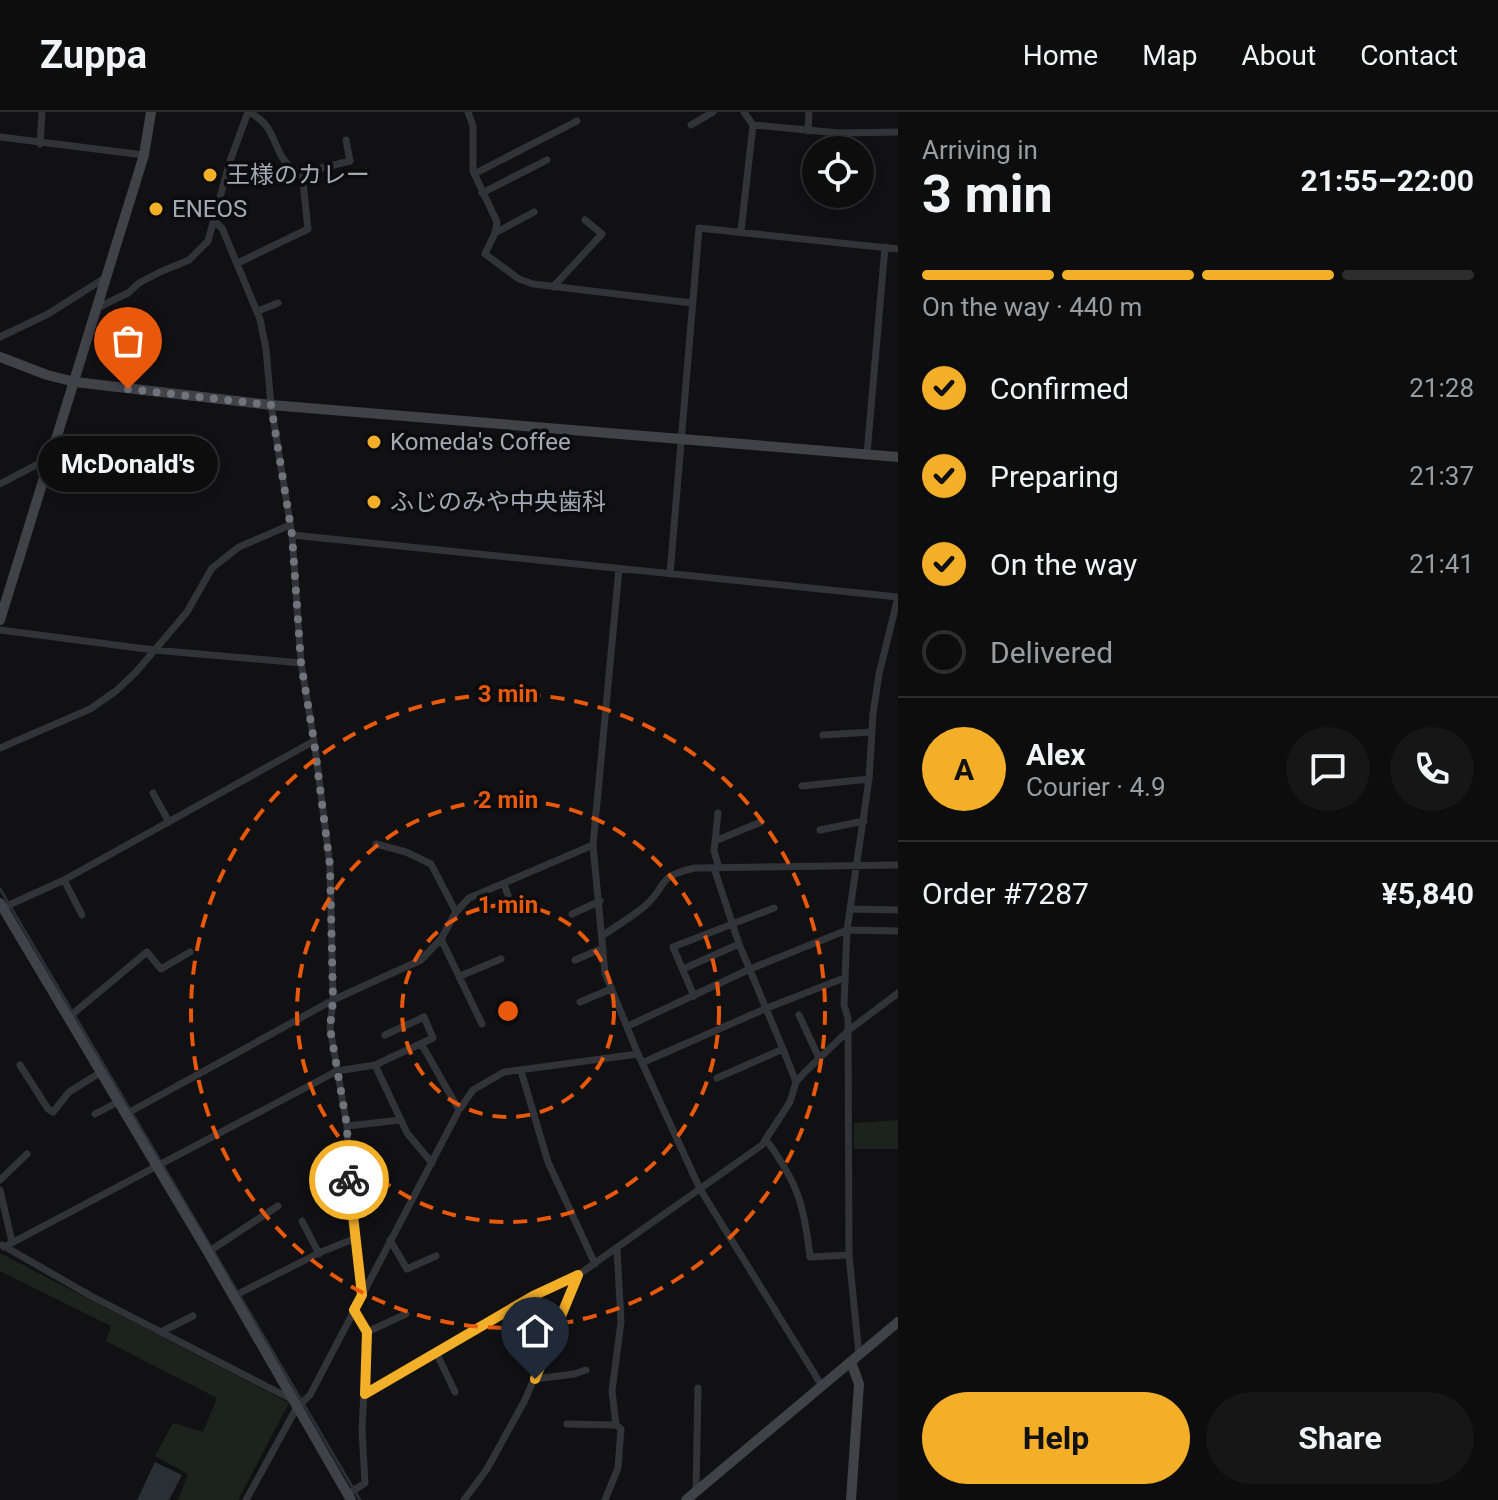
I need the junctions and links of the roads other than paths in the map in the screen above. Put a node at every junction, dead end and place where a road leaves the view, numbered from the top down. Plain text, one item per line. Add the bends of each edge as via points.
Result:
1 (42, 112) edge
2 (151, 112) edge
3 (248, 112) edge
4 (468, 112) edge
5 (713, 112) edge
6 (744, 112) edge
7 (809, 112) edge
8 (577, 121) dead end
9 (691, 125) dead end
10 (753, 125) junction
11 (808, 131) junction
12 (898, 132) edge
13 (0, 137) edge
14 (346, 140) dead end
15 (40, 144) junction
16 (144, 155) junction
17 (547, 160) dead end
18 (302, 173) junction
19 (474, 174) junction
20 (482, 193) junction
21 (534, 212) dead end
22 (585, 220) dead end
23 (215, 222) junction
24 (741, 231) junction
25 (495, 233) junction
26 (885, 247) junction
27 (898, 249) edge
28 (238, 263) junction
29 (105, 278) junction
30 (553, 287) junction
31 (278, 303) dead end
32 (692, 303) junction
33 (97, 308) junction
34 (258, 311) junction
35 (0, 337) edge
36 (0, 357) edge
37 (75, 382) junction
38 (271, 405) junction
39 (680, 438) junction
40 (867, 454) junction
41 (898, 457) edge
42 (49, 462) junction
43 (0, 484) edge
44 (290, 525) junction
45 (292, 535) junction
46 (619, 569) junction
47 (670, 574) junction
48 (898, 597) edge
49 (0, 620) edge
50 (0, 630) edge
51 (154, 650) junction
52 (301, 663) junction
53 (872, 732) junction
54 (823, 735) dead end
55 (314, 741) junction
56 (0, 748) edge
57 (869, 779) junction
58 (802, 786) dead end
59 (153, 793) dead end
60 (718, 813) dead end
61 (864, 821) junction
62 (169, 822) junction
63 (761, 822) dead end
64 (820, 830) dead end
65 (715, 841) junction
66 (376, 844) dead end
67 (593, 845) junction
68 (858, 865) junction
69 (898, 865) edge
70 (716, 868) junction
71 (64, 880) junction
72 (504, 884) junction
73 (600, 901) junction
74 (5, 906) edge
75 (774, 908) dead end
76 (851, 909) junction
77 (898, 910) edge
78 (456, 912) junction
79 (514, 912) dead end
80 (572, 914) dead end
81 (82, 915) dead end
82 (731, 922) junction
83 (847, 930) junction
84 (898, 931) edge
85 (602, 936) junction
86 (441, 939) junction
87 (739, 944) junction
88 (603, 948) junction
89 (190, 952) dead end
90 (501, 959) dead end
91 (575, 960) dead end
92 (683, 969) junction
93 (750, 969) junction
94 (460, 976) junction
95 (844, 978) junction
96 (611, 989) junction
97 (898, 993) edge
98 (694, 996) junction
99 (333, 1000) junction
100 (580, 1002) dead end
101 (767, 1008) junction
102 (72, 1014) junction
103 (799, 1015) dead end
104 (482, 1024) dead end
105 (628, 1026) junction
106 (849, 1030) junction
107 (385, 1035) dead end
108 (422, 1045) junction
109 (783, 1049) junction
110 (638, 1054) junction
111 (819, 1058) junction
112 (644, 1062) junction
113 (20, 1065) dead end
114 (375, 1065) junction
115 (337, 1071) junction
116 (521, 1071) junction
117 (101, 1072) junction
118 (717, 1078) dead end
119 (796, 1082) junction
120 (118, 1102) junction
121 (459, 1110) junction
122 (129, 1112) junction
123 (95, 1114) dead end
124 (400, 1120) junction
125 (347, 1126) junction
126 (767, 1141) junction
127 (27, 1154) dead end
128 (160, 1163) junction
129 (432, 1163) junction
130 (0, 1180) edge
131 (700, 1189) junction
132 (0, 1190) edge
133 (278, 1206) dead end
134 (302, 1221) dead end
135 (356, 1238) junction
136 (390, 1240) junction
137 (5, 1244) edge
138 (617, 1249) junction
139 (211, 1250) junction
140 (319, 1254) junction
141 (849, 1255) junction
142 (436, 1256) dead end
143 (595, 1264) junction
144 (578, 1275) junction
145 (236, 1295) junction
146 (362, 1295) junction
147 (354, 1310) junction
148 (406, 1314) dead end
149 (193, 1316) dead end
150 (898, 1322) edge
151 (163, 1331) junction
152 (367, 1332) junction
153 (436, 1352) junction
154 (855, 1358) junction
155 (586, 1370) dead end
156 (535, 1379) junction
157 (822, 1386) junction
158 (698, 1388) dead end
159 (455, 1392) dead end
160 (365, 1394) junction
161 (299, 1403) junction
162 (567, 1424) dead end
163 (616, 1425) junction
164 (696, 1492) junction
165 (352, 1494) edge
166 (466, 1499) edge
167 (246, 1500) edge
168 (605, 1500) edge
169 (686, 1500) edge
170 (851, 1500) edge

1 - 15 street
2 - 16 street
3 - 18 street via 268,125 285,164
3 - 23 street
4 - 19 street
5 - 9 street
6 - 10 street
7 - 11 street
8 - 19 street
10 - 11 street
10 - 24 street
11 - 12 street
13 - 15 street
14 - 18 street via 350,161
15 - 16 street
16 - 29 street
17 - 20 street
18 - 28 street via 308,229
19 - 20 street
20 - 25 street via 497,222
21 - 25 street
22 - 30 street via 605,230
23 - 28 street
23 - 33 street via 208,241 189,260
24 - 26 street
24 - 32 street via 699,228
25 - 30 street via 485,254 519,279
26 - 27 street
26 - 40 street
28 - 34 street
29 - 33 street
29 - 35 street
30 - 32 street
31 - 34 street
32 - 39 street
33 - 37 street
34 - 38 street
36 - 37 street
37 - 38 street
37 - 42 street
38 - 39 street
38 - 44 street
39 - 40 street
39 - 47 street
40 - 41 street
42 - 43 street
42 - 49 street
44 - 45 street
44 - 51 street via 219,561 187,612
45 - 46 street
45 - 52 street
46 - 47 street
46 - 67 street
47 - 48 street
48 - 53 street via 879,674
50 - 51 street
51 - 52 street
51 - 56 street via 116,691 90,709
52 - 55 street
53 - 54 street
53 - 57 street
55 - 62 street
55 - 99 street via 330,866
57 - 58 street
57 - 61 street
59 - 62 street
60 - 65 street
61 - 64 street
61 - 68 street
62 - 71 street
63 - 65 street
65 - 70 street
66 - 78 street via 431,864
67 - 72 street
67 - 73 street
68 - 69 street
68 - 70 street
68 - 76 street
70 - 82 street
70 - 85 street via 665,878 647,905
71 - 74 street
71 - 81 street
72 - 78 street via 469,898
72 - 79 street
73 - 80 street
73 - 85 street
74 - 102 street
75 - 82 street
76 - 77 street
76 - 83 street
78 - 86 street
82 - 87 street
82 - 92 street via 673,947
83 - 84 street
83 - 93 street
83 - 95 street
85 - 88 street
86 - 94 street
86 - 99 street via 421,960
87 - 92 street
87 - 93 street
88 - 91 street
88 - 96 street
89 - 102 street via 161,969 147,952
90 - 94 street
92 - 98 street
93 - 98 street
93 - 101 street
94 - 104 street
95 - 101 street
95 - 106 street
96 - 100 street
96 - 105 street
97 - 106 street
98 - 105 street
99 - 115 street via 330,1028
99 - 122 street
101 - 109 street
101 - 112 street
102 - 117 street
103 - 111 street
105 - 110 street
106 - 111 street
106 - 141 street
107 - 108 street via 424,1017 433,1038
108 - 114 street
108 - 121 street
109 - 118 street
109 - 119 street
110 - 112 street
110 - 116 street
111 - 119 street
112 - 131 street
113 - 117 street via 53,1112 69,1092
114 - 115 street
114 - 124 street
115 - 125 street
115 - 128 street
116 - 121 street via 487,1080
116 - 143 street via 548,1162
117 - 120 street
119 - 126 street
120 - 122 street
120 - 123 street
121 - 129 street
122 - 128 street
124 - 125 street
124 - 129 street
125 - 135 street
126 - 131 street
126 - 141 street via 789,1172 806,1215 810,1257
127 - 130 street
128 - 137 street
128 - 139 street
129 - 136 street
131 - 138 street
131 - 157 street
132 - 137 street
133 - 139 street
134 - 140 street
135 - 140 street
135 - 146 street
136 - 142 street via 407,1269
136 - 146 street
137 - 151 street via 91,1296
138 - 143 street
138 - 163 street via 621,1322 612,1391
139 - 145 street
140 - 145 street
141 - 154 street
143 - 144 street
144 - 153 street
144 - 156 street
145 - 161 street
146 - 147 street
147 - 152 street
147 - 161 street
148 - 152 street
149 - 151 street
150 - 154 street
151 - 161 street
152 - 160 street
153 - 159 street
153 - 160 street
154 - 157 street
154 - 170 street via 859,1384
155 - 156 street
156 - 166 street
157 - 164 street
158 - 164 street
160 - 165 street via 365,1483
161 - 165 street
161 - 167 street
162 - 163 street
163 - 168 street via 621,1429 618,1468
164 - 169 street

